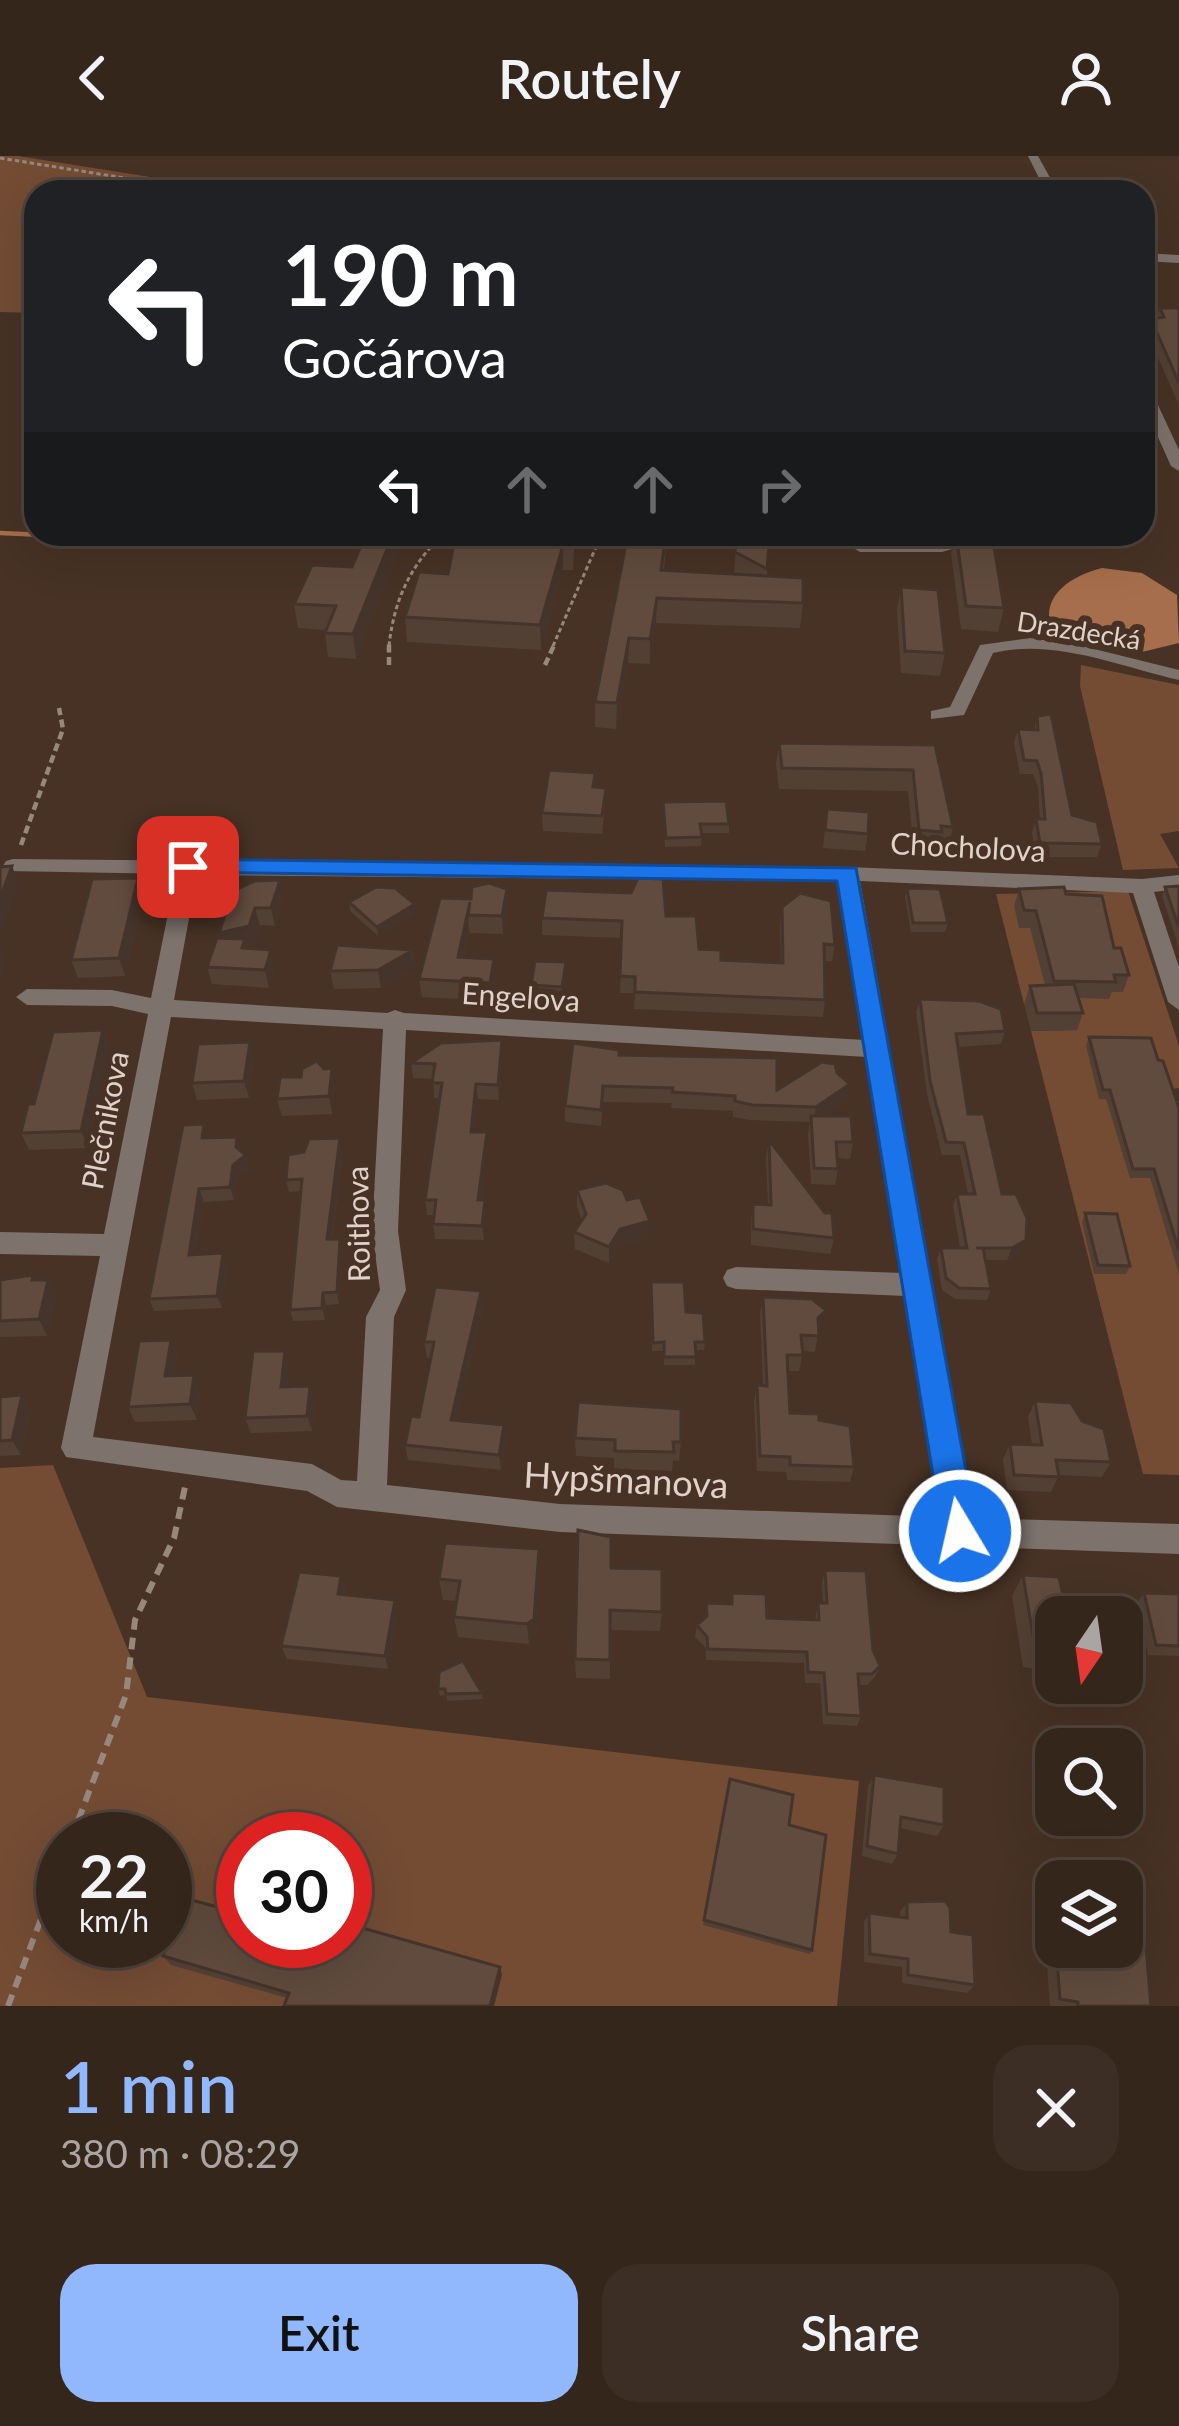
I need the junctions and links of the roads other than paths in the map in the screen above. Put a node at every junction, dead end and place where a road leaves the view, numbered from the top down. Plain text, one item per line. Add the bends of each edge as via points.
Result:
1 (1155, 414) edge
2 (1179, 466) edge
3 (954, 546) edge
4 (860, 549) dead end
5 (1179, 675) edge
6 (938, 715) dead end
7 (13, 866) edge
8 (188, 867) junction
9 (848, 874) junction
10 (1179, 882) edge
11 (1142, 886) junction
12 (27, 997) dead end
13 (1179, 1003) edge
14 (160, 1008) junction
15 (395, 1018) junction
16 (878, 1049) junction
17 (0, 1243) edge
18 (114, 1245) junction
19 (736, 1278) dead end
20 (919, 1286) junction
21 (76, 1448) joint
22 (371, 1498) junction
23 (960, 1531) junction
24 (1179, 1539) edge

1 - 2 street
3 - 4 lane
5 - 6 street, Drazdecká via 1000,644 986,649 957,711
7 - 8 street
8 - 9 street
8 - 14 street, Plečnikova
9 - 11 street, Chocholova
9 - 16 street, Chocholova
10 - 11 street, Chocholova
11 - 13 street
12 - 14 street via 112,998
14 - 15 street, Engelova
14 - 18 street, Plečnikova
15 - 16 street, Engelova
15 - 22 street, Roithova via 386,1232 393,1290 380,1317
16 - 20 street, Chocholova
17 - 18 street
18 - 21 street, Plečnikova
19 - 20 street
20 - 23 street, Chocholova
21 - 22 street, Hypšmanova via 312,1478 337,1493
22 - 23 street, Hypšmanova via 560,1518
23 - 24 street, Hypšmanova

